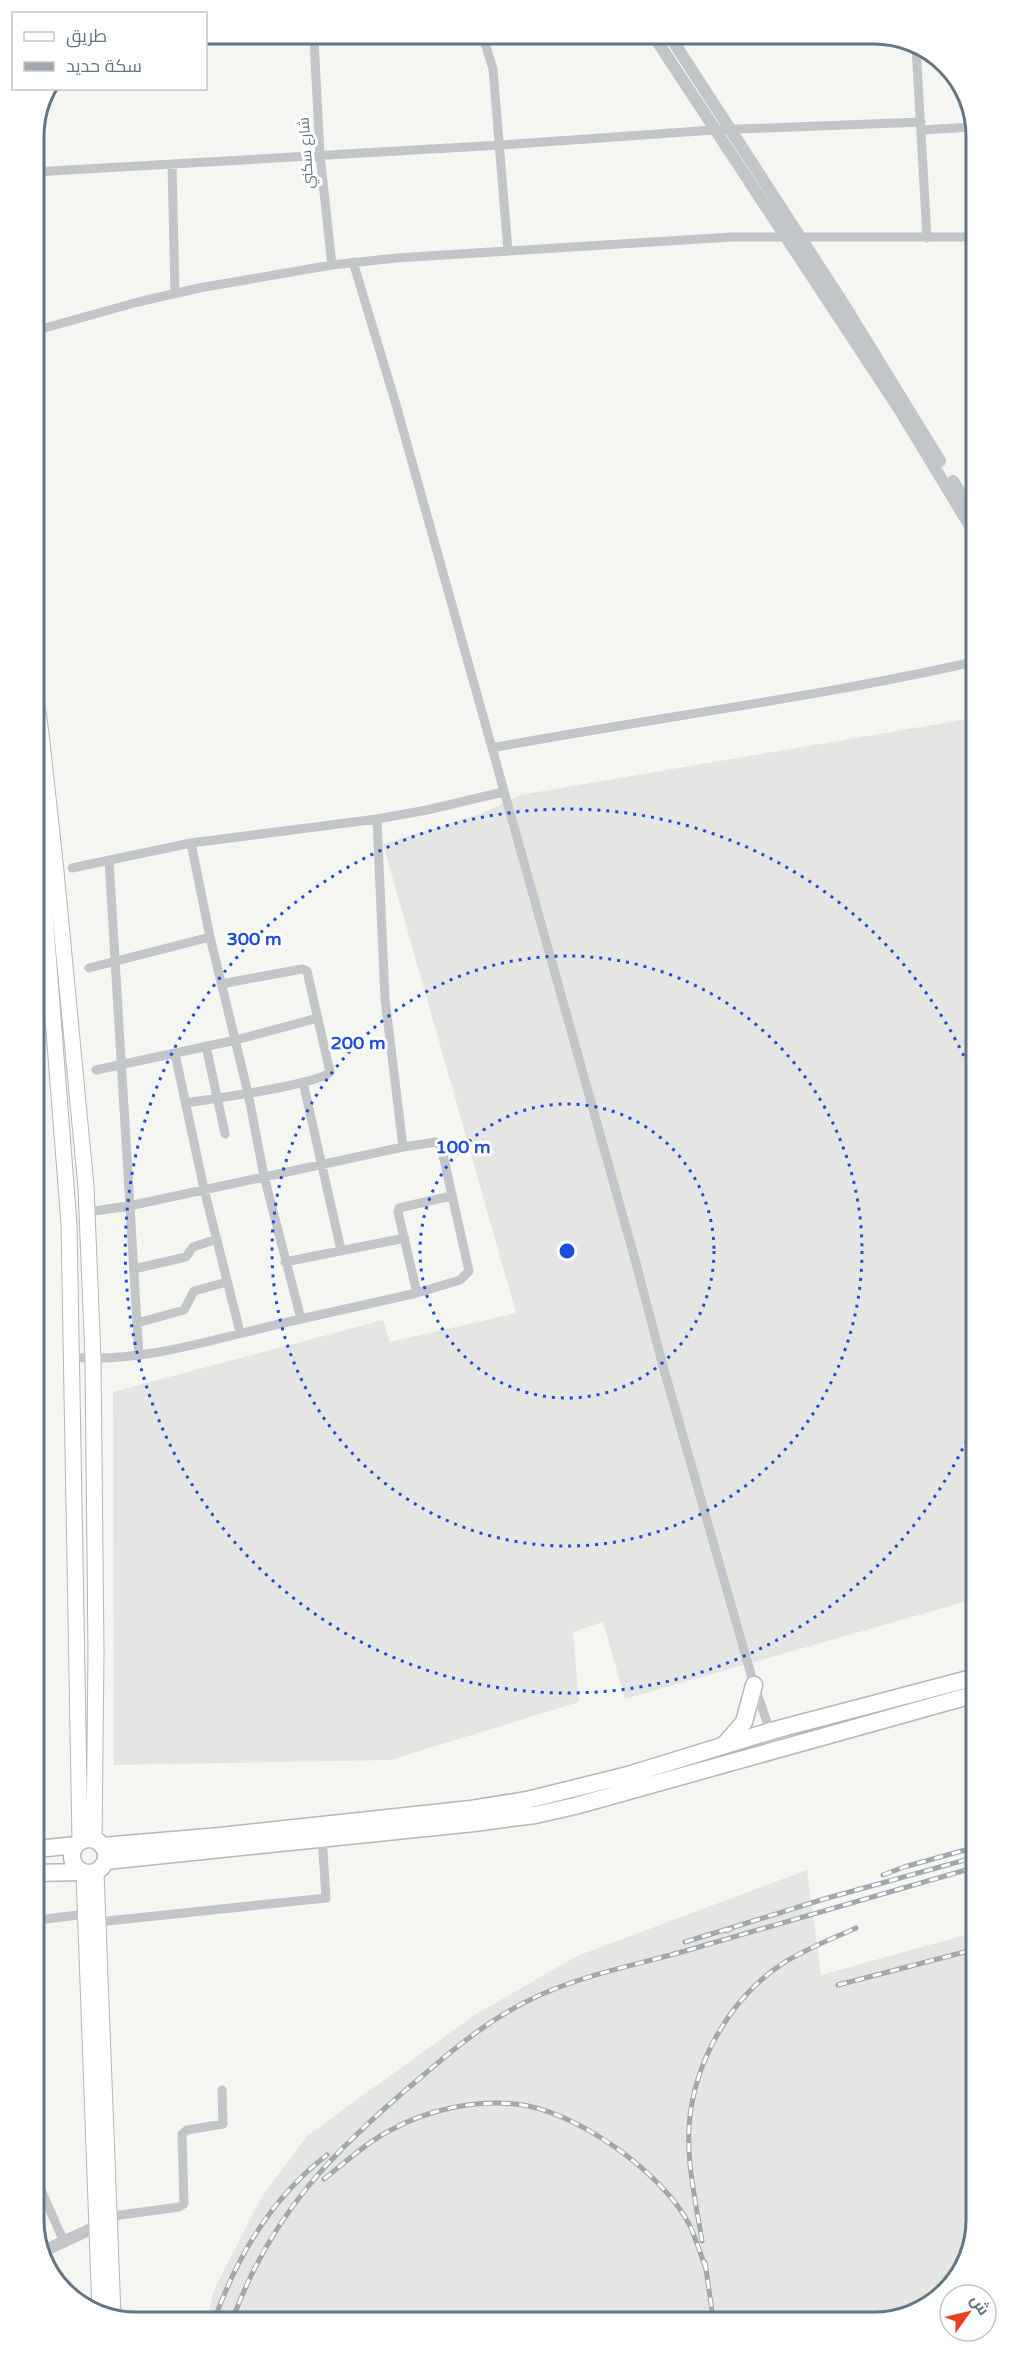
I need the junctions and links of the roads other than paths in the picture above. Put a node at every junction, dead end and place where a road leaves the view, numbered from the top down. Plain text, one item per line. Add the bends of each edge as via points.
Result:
1 (314, 43) edge
2 (485, 43) edge
3 (659, 44) edge
4 (675, 44) edge
5 (917, 54) edge
6 (922, 126) junction
7 (965, 127) edge
8 (714, 130) junction
9 (730, 130) junction
10 (501, 146) junction
11 (320, 155) junction
12 (172, 164) junction
13 (44, 171) edge
14 (783, 236) junction
15 (799, 237) junction
16 (966, 237) edge
17 (927, 238) junction
18 (508, 251) junction
19 (353, 262) junction
20 (332, 265) junction
21 (175, 294) junction
22 (44, 328) edge
23 (966, 502) edge
24 (966, 520) edge
25 (966, 663) edge
26 (492, 748) junction
27 (503, 792) junction
28 (44, 794) edge
29 (44, 819) edge
30 (377, 819) junction
31 (45, 824) junction
32 (191, 843) junction
33 (109, 860) junction
34 (72, 868) dead end
35 (210, 937) junction
36 (115, 961) junction
37 (89, 968) dead end
38 (221, 984) junction
39 (318, 1018) junction
40 (236, 1040) junction
41 (206, 1046) junction
42 (175, 1054) junction
43 (121, 1066) junction
44 (96, 1070) dead end
45 (303, 1082) junction
46 (248, 1092) junction
47 (218, 1098) junction
48 (186, 1103) junction
49 (225, 1134) dead end
50 (403, 1147) junction
51 (320, 1163) junction
52 (264, 1176) junction
53 (204, 1189) junction
54 (451, 1196) junction
55 (129, 1206) junction
56 (87, 1212) junction
57 (405, 1238) junction
58 (217, 1239) junction
59 (341, 1250) junction
60 (285, 1262) junction
61 (134, 1269) junction
62 (227, 1282) junction
63 (417, 1293) junction
64 (301, 1319) junction
65 (137, 1323) junction
66 (240, 1332) junction
67 (139, 1356) junction
68 (70, 1357) junction
69 (93, 1359) junction
70 (966, 1680) edge
71 (754, 1685) junction
72 (966, 1697) edge
73 (771, 1731) junction
74 (723, 1746) junction
75 (777, 1750) junction
76 (321, 1832) junction
77 (43, 1850) edge
78 (90, 1856) junction
79 (43, 1871) edge
80 (92, 1918) junction
81 (43, 1920) edge
82 (222, 2090) dead end
83 (43, 2194) edge
84 (103, 2223) junction
85 (64, 2242) junction
86 (48, 2249) edge
87 (100, 2304) edge
88 (112, 2309) edge

1 - 11 street, شارع سكني
2 - 10 street via 493,69
3 - 8 street
4 - 9 street
5 - 6 street
6 - 7 street
6 - 9 street
6 - 17 street
8 - 9 street
8 - 10 street
8 - 14 street
9 - 15 street
10 - 11 street
10 - 18 street
11 - 12 street
11 - 20 street, شارع سكني
12 - 13 street
12 - 21 street
14 - 15 street
14 - 18 street
14 - 24 street via 893,400
15 - 17 street
15 - 23 street
16 - 17 street
18 - 19 street
19 - 20 street
19 - 26 street
20 - 21 street
21 - 22 street
25 - 26 street via 750,705
26 - 27 street
27 - 30 street
27 - 71 street
28 - 31 main road
29 - 31 main road
30 - 32 street
30 - 50 street via 385,999
31 - 56 main road
31 - 68 main road via 69,1224
32 - 33 street
32 - 35 street
33 - 34 street
33 - 36 street
35 - 36 street
35 - 38 street
36 - 37 street
36 - 43 street
38 - 39 street via 304,969
38 - 40 street
39 - 40 street
39 - 45 street via 330,1072
40 - 41 street
40 - 46 street
41 - 42 street
41 - 47 street
42 - 43 street
42 - 48 street
43 - 44 street
43 - 55 street
45 - 46 street
45 - 51 street
46 - 47 street
46 - 52 street
47 - 48 street
47 - 49 street
48 - 53 street
50 - 51 street
50 - 54 street via 439,1143
51 - 52 street
51 - 59 street
52 - 53 street
52 - 60 street
53 - 55 street
53 - 58 street
54 - 57 street via 399,1208
54 - 63 street via 469,1271 460,1280
55 - 56 street
55 - 61 street
56 - 69 main road
57 - 59 street
57 - 63 street
58 - 61 street via 193,1247 186,1257
58 - 62 street
59 - 60 street
60 - 64 street
61 - 65 street
62 - 65 street via 194,1291 184,1310
62 - 66 street
63 - 64 street
64 - 66 street
65 - 67 street
66 - 67 street
67 - 69 street
68 - 69 street
68 - 78 main road
69 - 78 main road via 96,1653
70 - 73 highway
71 - 73 street
71 - 74 highway via 744,1722
72 - 75 highway
73 - 74 highway
73 - 75 street
74 - 76 highway via 527,1800
75 - 76 highway via 535,1815 474,1823
76 - 78 highway
76 - 80 street via 326,1898
77 - 78 highway
78 - 79 highway
78 - 80 main road
80 - 81 street
80 - 84 main road
82 - 84 street via 223,2125 186,2130 182,2134 184,2204 120,2215
83 - 85 street
84 - 85 street
84 - 87 main road
84 - 88 main road
85 - 86 street

